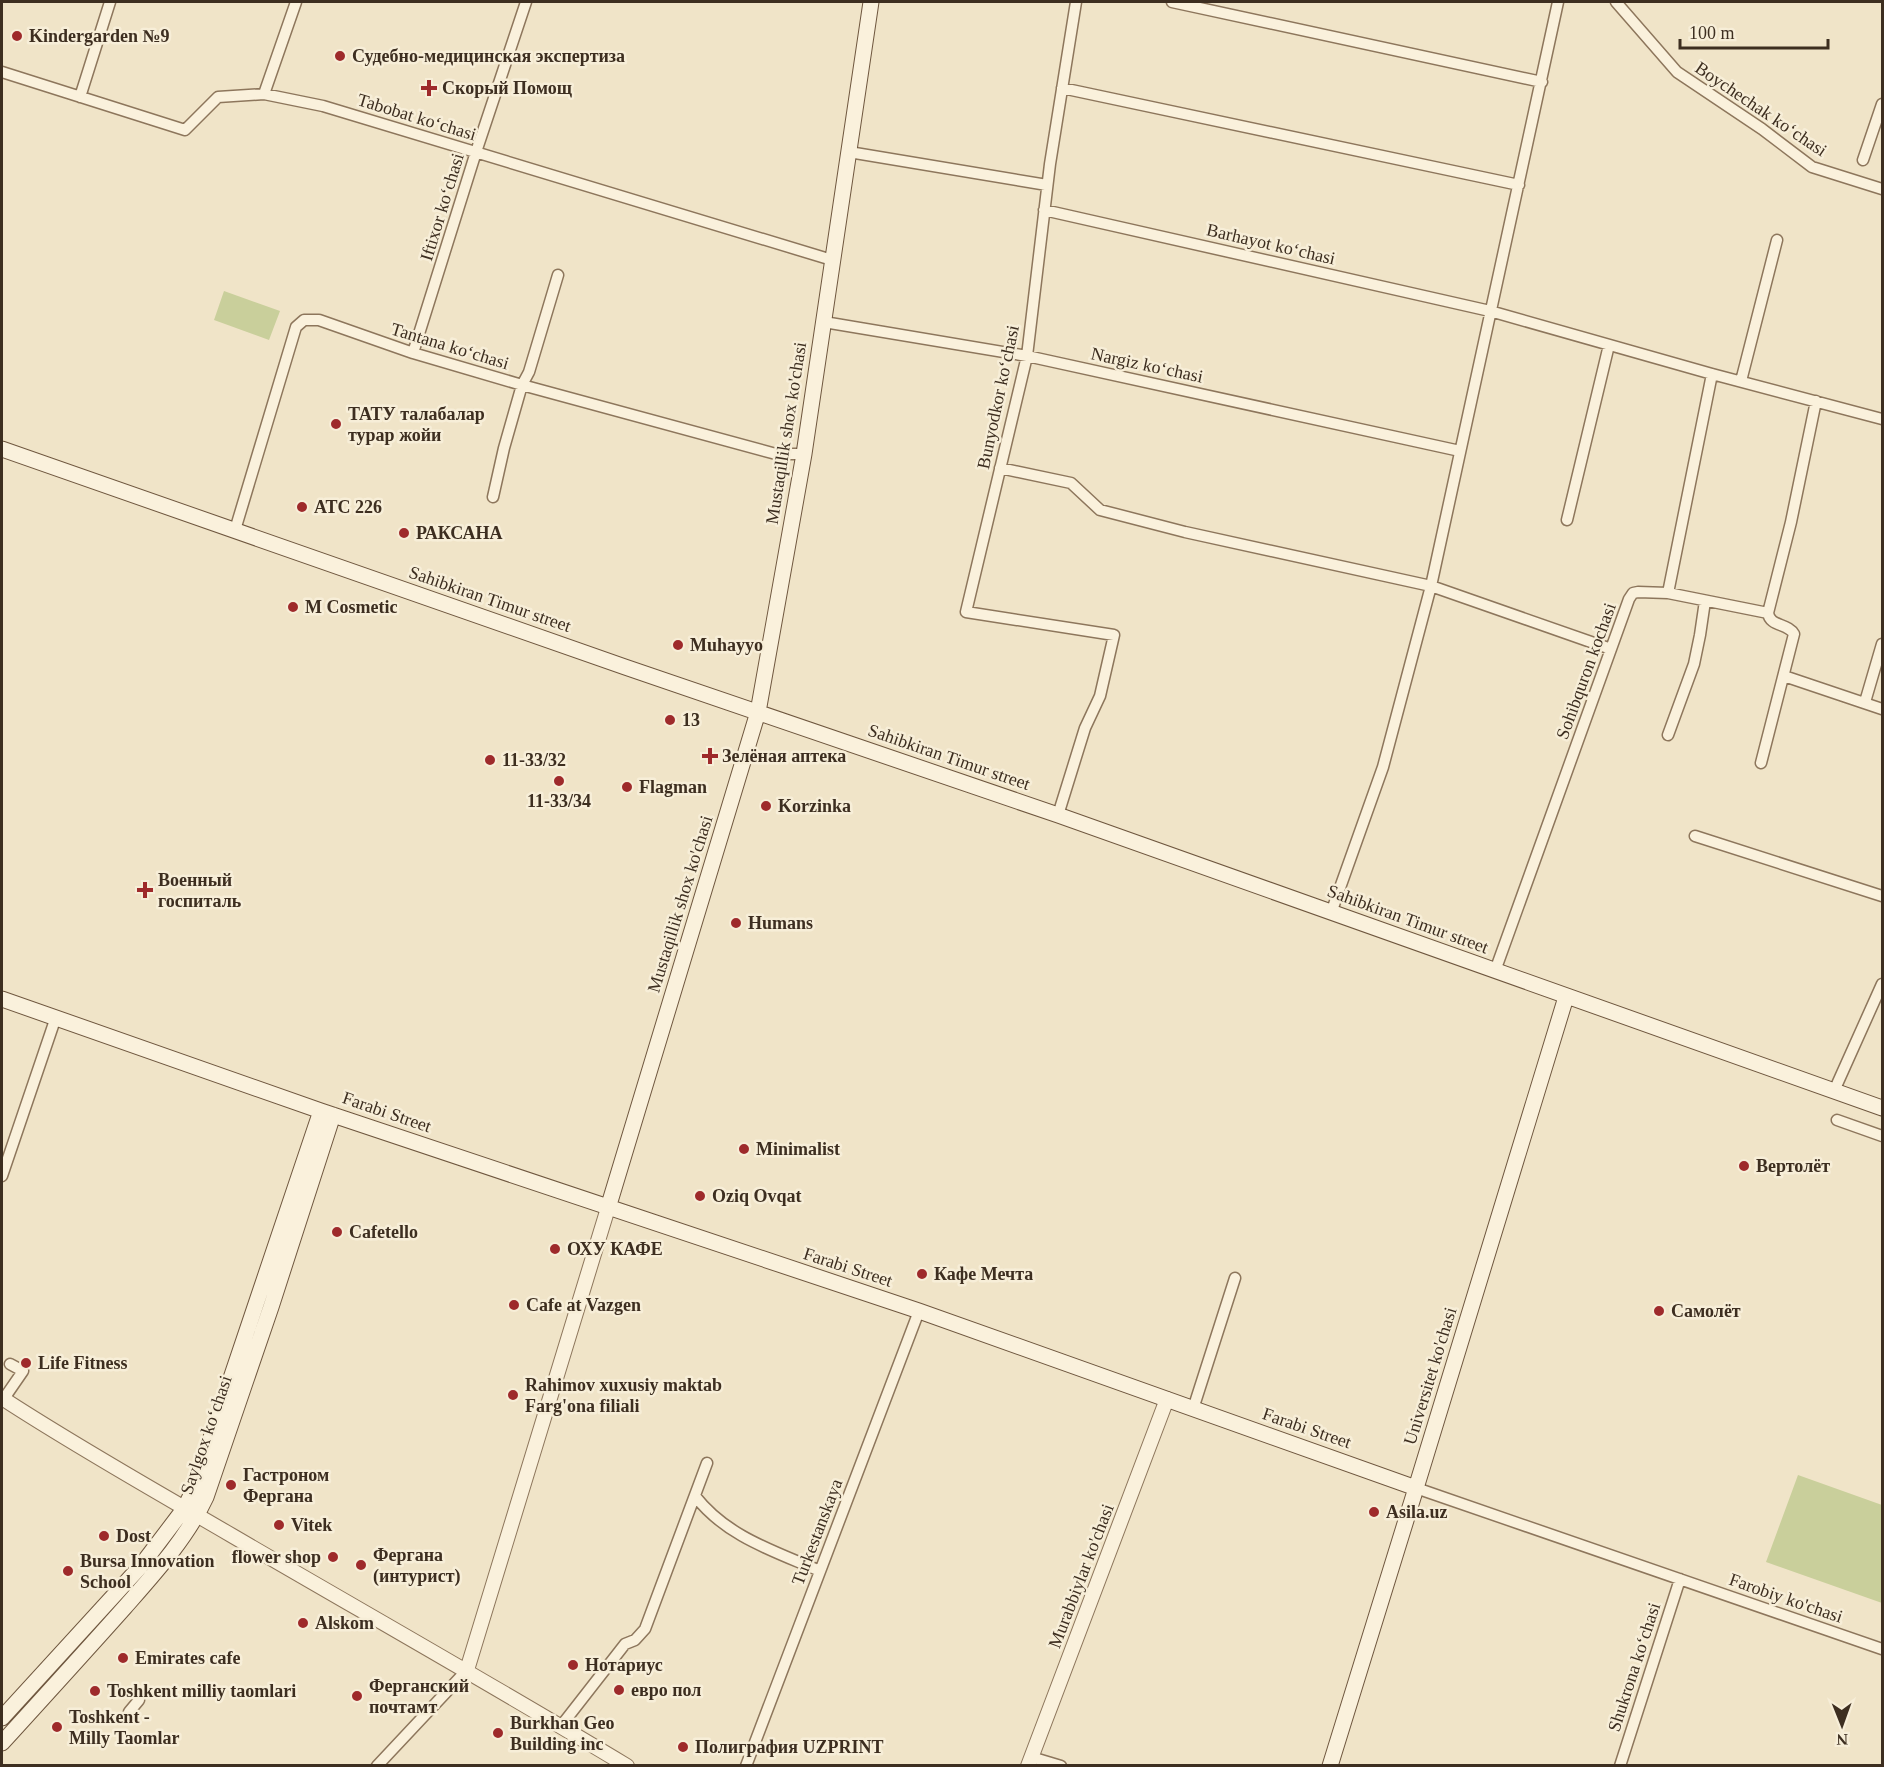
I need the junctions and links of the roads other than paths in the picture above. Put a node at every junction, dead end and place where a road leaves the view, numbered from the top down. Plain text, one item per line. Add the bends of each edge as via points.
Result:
1 (110, 2) edge
2 (296, 2) edge
3 (526, 2) edge
4 (871, 2) edge
5 (1076, 2) edge
6 (1172, 2) edge
7 (1558, 2) edge
8 (1616, 2) edge
9 (2, 72) edge
10 (1542, 82) junction
11 (1062, 88) junction
12 (264, 94) junction
13 (80, 96) junction
14 (1882, 104) edge
15 (476, 152) junction
16 (849, 152) junction
17 (1863, 160) dead end
18 (1047, 185) junction
19 (1519, 185) junction
20 (1882, 189) edge
21 (1044, 210) junction
22 (1777, 240) dead end
23 (832, 260) junction
24 (558, 275) dead end
25 (1490, 311) junction
26 (824, 322) junction
27 (1610, 345) junction
28 (414, 353) junction
29 (1026, 356) junction
30 (1712, 374) junction
31 (1741, 381) junction
32 (522, 385) junction
33 (1816, 401) junction
34 (1882, 419) edge
35 (2, 449) edge
36 (1460, 451) junction
37 (804, 454) junction
38 (1000, 468) junction
39 (493, 497) dead end
40 (1567, 520) dead end
41 (235, 530) junction
42 (1431, 586) junction
43 (1668, 593) junction
44 (1705, 601) junction
45 (1768, 613) junction
46 (1882, 644) edge
47 (1611, 649) junction
48 (1784, 676) junction
49 (1865, 702) junction
50 (1882, 709) edge
51 (758, 712) junction
52 (1668, 735) dead end
53 (1761, 763) dead end
54 (1058, 815) junction
55 (1695, 836) dead end
56 (1882, 896) edge
57 (1331, 913) junction
58 (1495, 971) junction
59 (1882, 984) edge
60 (1566, 997) junction
61 (2, 999) edge
62 (56, 1017) junction
63 (1834, 1091) junction
64 (1882, 1108) edge
65 (327, 1113) junction
66 (1837, 1120) dead end
67 (1882, 1136) edge
68 (2, 1176) edge
69 (608, 1208) junction
70 (1235, 1278) dead end
71 (919, 1311) junction
72 (9, 1364) dead end
73 (2, 1399) edge
74 (1167, 1399) junction
75 (1193, 1409) junction
76 (707, 1463) dead end
77 (1416, 1488) junction
78 (695, 1496) junction
79 (191, 1512) junction
80 (820, 1571) junction
81 (1680, 1579) junction
82 (1882, 1649) edge
83 (466, 1670) junction
84 (139, 1700) dead end
85 (129, 1712) dead end
86 (2, 1718) edge
87 (561, 1726) junction
88 (2, 1743) edge
89 (1030, 1761) edge
90 (377, 1766) edge
91 (627, 1766) edge
92 (746, 1766) edge
93 (1061, 1766) edge
94 (1330, 1766) edge
95 (1620, 1766) edge

1 - 13 street
2 - 12 street
3 - 15 street, Iftixor koʻchasi
4 - 16 main road, Mustaqillik shox ko'chasi
5 - 11 street, Bunyodkor koʻchasi
6 - 10 street
7 - 10 street
8 - 20 street, Boychechak koʻchasi via 1677,72 1812,167
9 - 13 street, Tabobat koʻchasi
10 - 19 street
11 - 18 street, Bunyodkor koʻchasi
11 - 19 street
12 - 13 street, Tabobat koʻchasi via 218,97 185,130
12 - 15 street, Tabobat koʻchasi via 323,106
14 - 17 street
15 - 23 street, Tabobat koʻchasi
15 - 28 street, Iftixor koʻchasi
16 - 18 street
16 - 23 main road, Mustaqillik shox ko'chasi
18 - 21 street, Bunyodkor koʻchasi
19 - 25 street
21 - 25 street, Barhayot koʻchasi
21 - 29 street, Bunyodkor koʻchasi
22 - 31 street
23 - 26 main road, Mustaqillik shox ko'chasi
24 - 32 street
25 - 27 street, Barhayot koʻchasi
25 - 36 street
26 - 29 street, Nargiz koʻchasi
26 - 37 main road, Mustaqillik shox ko'chasi
27 - 30 street, Barhayot koʻchasi
27 - 40 street
28 - 32 street, Tantana koʻchasi
28 - 41 street, Tantana koʻchasi via 319,320 304,320 296,327
29 - 36 street, Nargiz koʻchasi
29 - 38 street, Bunyodkor koʻchasi
30 - 31 street, Barhayot koʻchasi
30 - 43 street
31 - 33 street, Barhayot koʻchasi
32 - 37 street, Tantana koʻchasi via 776,454
32 - 39 street
33 - 34 street, Barhayot koʻchasi
33 - 45 street
35 - 41 main road, Sahibkiran Timur street
36 - 42 street
37 - 51 main road, Mustaqillik shox ko'chasi
38 - 42 street via 1071,483 1100,510
38 - 54 street, Bunyodkor koʻchasi via 966,612 1114,635 1100,696 1085,728
41 - 51 main road, Sahibkiran Timur street
42 - 47 street
42 - 57 street via 1383,767
43 - 44 street
43 - 47 street, Sohibquron kochasi via 1633,593
44 - 45 street
44 - 52 street via 1694,664
45 - 48 street via 1769,619 1794,634
46 - 49 street
47 - 58 street, Sohibquron kochasi
48 - 49 street
48 - 53 street
49 - 50 street
51 - 54 main road, Sahibkiran Timur street
51 - 69 main road, Mustaqillik shox ko'chasi
54 - 57 main road, Sahibkiran Timur street
55 - 56 street
57 - 58 main road, Sahibkiran Timur street
58 - 60 main road, Sahibkiran Timur street
59 - 63 street
60 - 63 main road, Sahibkiran Timur street
60 - 77 main road, Universitet ko'chasi
61 - 62 main road, Farabi Street
62 - 65 main road, Farabi Street
62 - 68 street
63 - 64 main road, Sahibkiran Timur street
65 - 69 main road, Farabi Street
65 - 79 main road, Saylgox koʻchasi via 193,1491
66 - 67 street
69 - 71 main road, Farabi Street
69 - 83 street, Mustaqillik shox ko'chasi
70 - 75 street
71 - 74 main road, Farabi Street
71 - 80 street, Turkestanskaya
72 - 73 street via 27,1374
73 - 79 street
74 - 75 main road, Farabi Street
74 - 89 street, Murabbiylar ko'chasi
75 - 77 main road, Farabi Street
76 - 78 street
77 - 81 street, Farabi Street
77 - 94 main road, Universitet ko'chasi
78 - 80 street via 708,1513 740,1536
78 - 87 street via 645,1629 625,1644
79 - 83 street
79 - 86 main road, Saylgox koʻchasi
79 - 88 main road, Saylgox koʻchasi via 155,1573
80 - 92 street, Turkestanskaya
81 - 82 street, Farobiy ko'chasi
81 - 95 street, Shukrona koʻchasi
83 - 87 street
83 - 90 street, Mustaqillik shox ko'chasi
84 - 85 street
87 - 91 street
89 - 93 street

